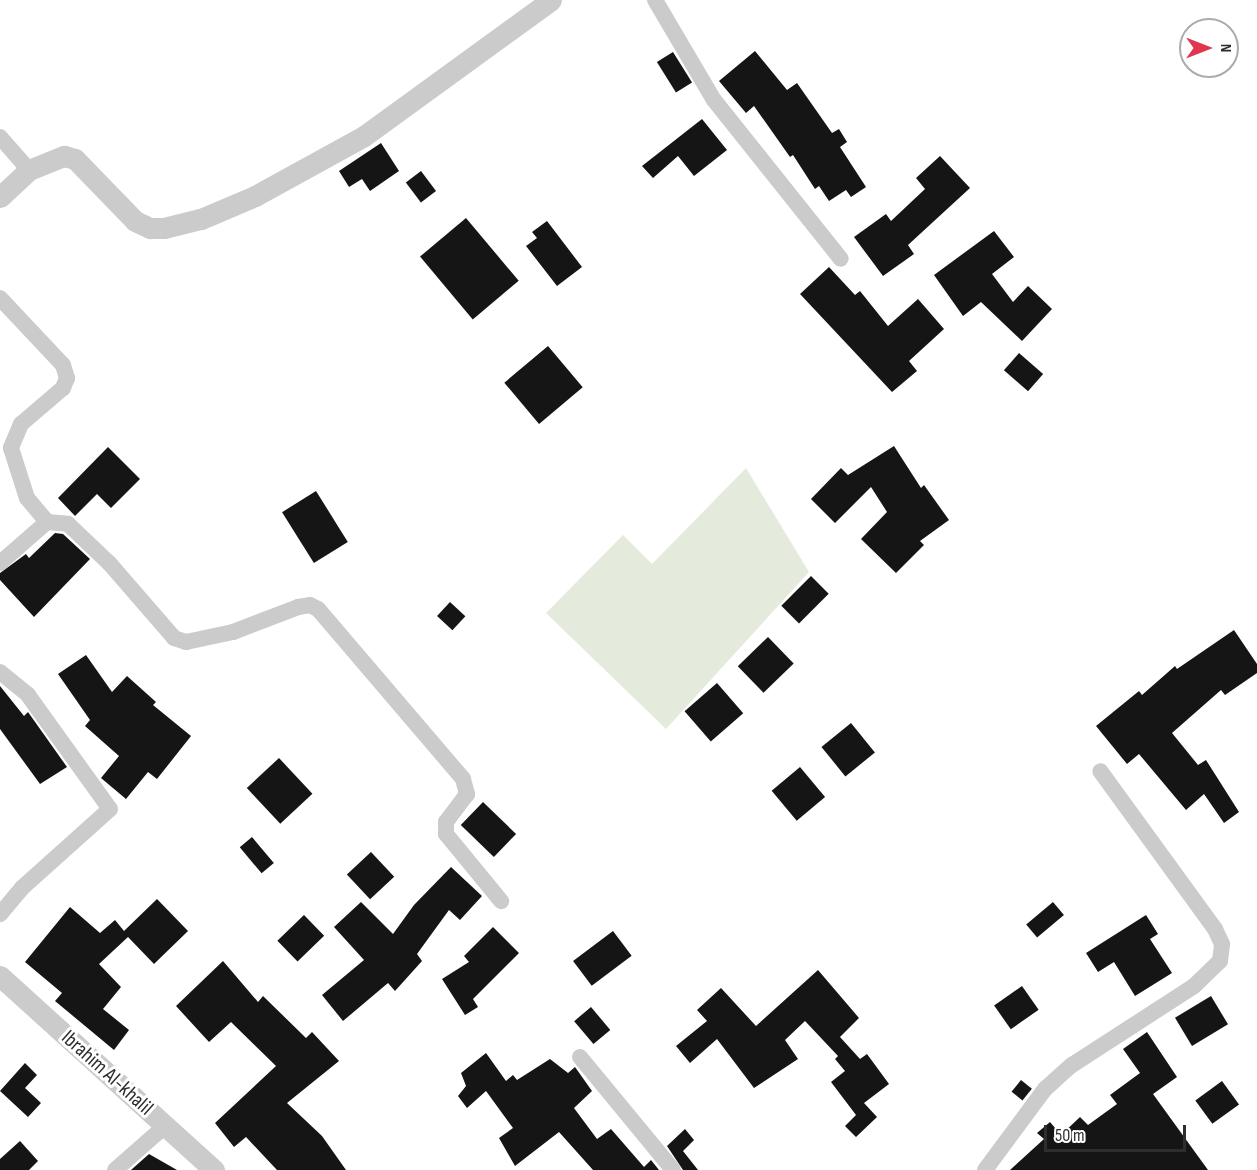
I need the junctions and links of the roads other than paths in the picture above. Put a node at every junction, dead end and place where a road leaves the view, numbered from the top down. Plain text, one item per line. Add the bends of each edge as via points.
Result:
1 (551, 0) edge
2 (655, 0) edge
3 (0, 137) edge
4 (29, 170) junction
5 (0, 197) edge
6 (841, 259) dead end
7 (0, 298) edge
8 (47, 522) junction
9 (0, 563) edge
10 (0, 672) edge
11 (1100, 771) dead end
12 (501, 901) dead end
13 (0, 914) edge
14 (0, 976) edge
15 (580, 1057) dead end
16 (165, 1126) junction
17 (115, 1170) edge
18 (214, 1170) edge
19 (673, 1170) edge
20 (985, 1170) edge

1 - 4 street via 364,136 255,196 179,226 150,228 135,221 75,159 51,158
2 - 6 street via 714,100
3 - 4 street
4 - 5 street
7 - 8 street via 63,365 67,378 63,388 21,423 11,448 27,498
8 - 9 street
8 - 12 street via 68,524 78,531 174,638 186,642 234,632 298,607 310,605 318,609 463,779 467,794 446,822 446,834
10 - 13 street via 28,695 110,809 22,888
11 - 20 street via 1215,929 1222,944 1220,962 1194,986 1063,1073 1045,1089
14 - 16 street, Ibrahim Al-khalil
15 - 19 street
16 - 17 street
16 - 18 street, Ibrahim Al-khalil

